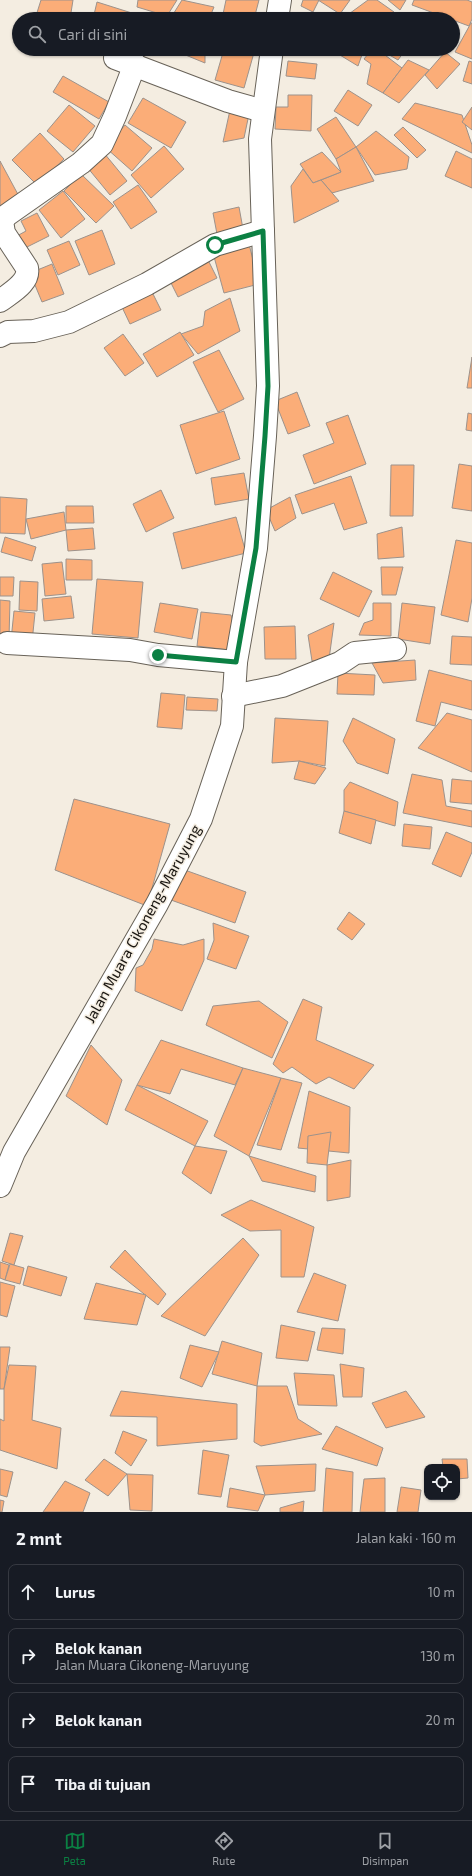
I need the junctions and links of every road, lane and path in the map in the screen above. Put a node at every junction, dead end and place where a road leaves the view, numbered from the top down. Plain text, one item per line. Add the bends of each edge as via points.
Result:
1 (280, 0) edge
2 (278, 12) edge
3 (271, 56) edge
4 (115, 58) dead end
5 (135, 64) junction
6 (263, 111) junction
7 (263, 231) junction
8 (0, 301) edge
9 (0, 336) edge
10 (7, 642) dead end
11 (395, 649) dead end
12 (236, 662) junction
13 (234, 696) junction
14 (0, 1186) edge

1 - 2 street
3 - 6 street, Jalan Muara Cikoneng-Maruyung
4 - 5 street
5 - 6 street via 228,101
5 - 8 street via 102,144 81,163 7,215 2,222 4,233 28,273 24,281
6 - 7 street, Jalan Muara Cikoneng-Maruyung via 260,139
7 - 9 street via 215,245 147,284 69,322 34,331 8,332
7 - 12 street, Jalan Muara Cikoneng-Maruyung via 268,386 265,436 256,548
10 - 12 street via 130,650
11 - 13 street via 355,653 340,663 282,686
12 - 13 street, Jalan Muara Cikoneng-Maruyung
13 - 14 street, Jalan Muara Cikoneng-Maruyung via 232,726 201,819 157,904 14,1152

